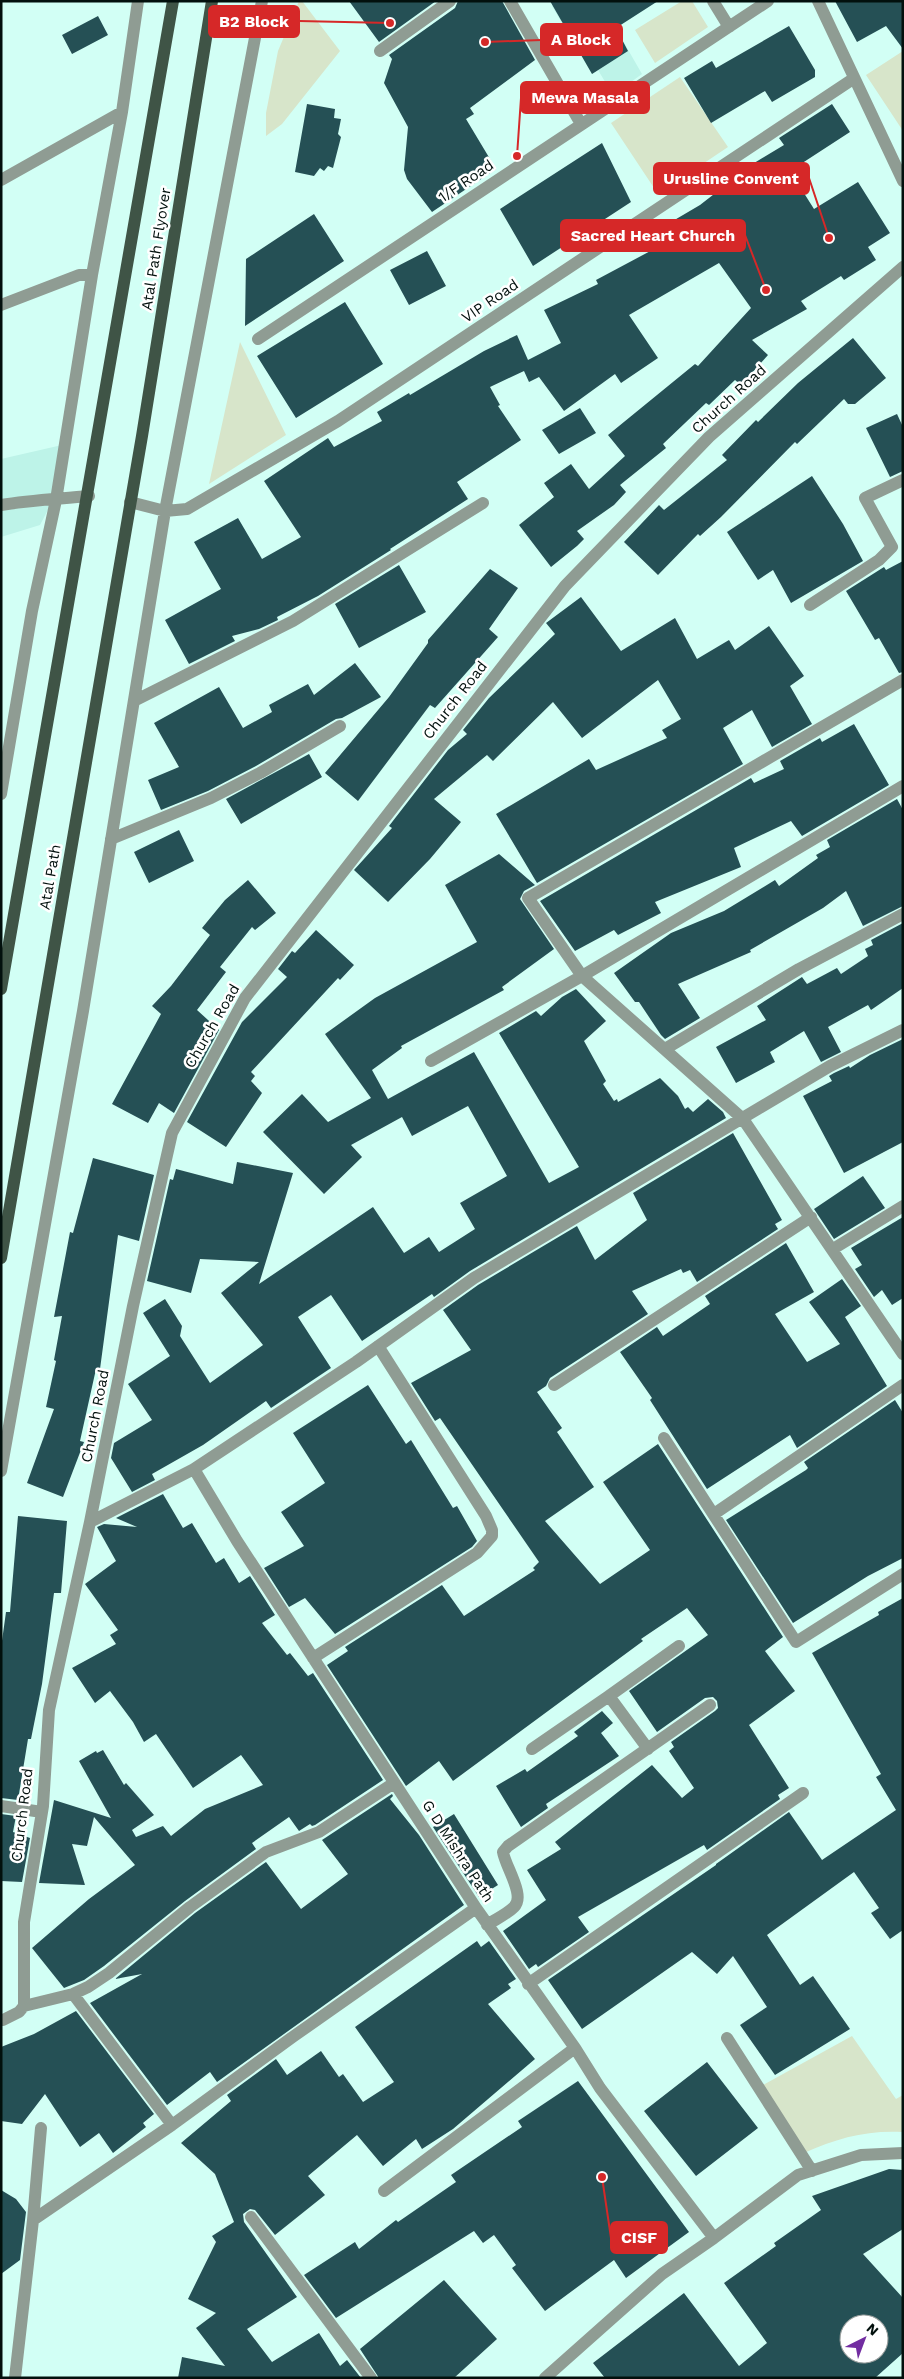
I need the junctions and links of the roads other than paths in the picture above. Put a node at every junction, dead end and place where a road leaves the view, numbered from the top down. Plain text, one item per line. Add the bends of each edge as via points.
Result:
1 (138, 1) edge
2 (173, 1) edge
3 (212, 1) edge
4 (262, 1) edge
5 (450, 1) edge
6 (510, 1) edge
7 (713, 1) edge
8 (768, 1) edge
9 (818, 1) edge
10 (729, 27) junction
11 (380, 51) dead end
12 (853, 79) junction
13 (122, 112) junction
14 (581, 124) junction
15 (1, 180) edge
16 (903, 181) edge
17 (903, 267) edge
18 (92, 275) junction
19 (1, 305) edge
20 (258, 339) dead end
21 (903, 480) edge
22 (89, 496) junction
23 (56, 500) junction
24 (130, 502) junction
25 (483, 503) dead end
26 (1, 505) edge
27 (165, 511) junction
28 (810, 605) dead end
29 (903, 680) edge
30 (134, 701) junction
31 (340, 726) dead end
32 (903, 786) edge
33 (1, 794) edge
34 (111, 839) junction
35 (903, 914) edge
36 (582, 976) junction
37 (1, 989) edge
38 (903, 1030) edge
39 (665, 1049) junction
40 (431, 1061) dead end
41 (743, 1119) junction
42 (903, 1206) edge
43 (811, 1217) junction
44 (833, 1249) junction
45 (1, 1258) edge
46 (378, 1346) junction
47 (903, 1354) edge
48 (554, 1385) dead end
49 (903, 1385) edge
50 (664, 1438) dead end
51 (194, 1469) junction
52 (1, 1471) edge
53 (714, 1514) junction
54 (90, 1522) junction
55 (903, 1574) edge
56 (679, 1646) dead end
57 (314, 1658) junction
58 (609, 1696) junction
59 (710, 1706) dead end
60 (532, 1749) dead end
61 (648, 1749) junction
62 (394, 1783) junction
63 (803, 1793) dead end
64 (1, 1806) edge
65 (42, 1812) junction
66 (476, 1908) junction
67 (487, 1925) junction
68 (528, 1984) junction
69 (73, 1994) junction
70 (24, 2006) junction
71 (2, 2020) dead end
72 (727, 2038) dead end
73 (575, 2048) junction
74 (172, 2125) junction
75 (41, 2128) dead end
76 (903, 2153) edge
77 (812, 2170) junction
78 (384, 2191) dead end
79 (250, 2217) dead end
80 (33, 2220) junction
81 (714, 2238) junction
82 (15, 2378) edge
83 (371, 2378) edge
84 (545, 2378) edge

1 - 13 street
2 - 22 main road, Atal Path Flyover
3 - 24 main road, Atal Path Flyover
4 - 27 street
5 - 11 street
6 - 14 street
7 - 10 street
8 - 10 street, 1/F Road
9 - 12 street
10 - 14 street, 1/F Road
12 - 16 street
12 - 27 street, VIP Road via 338,421 187,509
13 - 15 street
13 - 18 street
14 - 20 street, 1/F Road
17 - 54 street, Church Road via 709,437 565,586 245,998 172,1133
18 - 19 street via 79,275
18 - 23 street
21 - 28 street via 865,498 892,547 879,560
22 - 23 street
22 - 37 main road, Atal Path
23 - 26 street
23 - 33 street via 32,611
24 - 27 street, VIP Road
24 - 45 main road, Atal Path
25 - 30 street via 293,621
27 - 30 street
29 - 36 street via 528,898
30 - 34 street
31 - 34 street via 211,798
32 - 36 street
34 - 52 street
35 - 39 street via 799,969
36 - 39 street
36 - 40 street
38 - 41 street via 830,1066
39 - 41 street
41 - 43 street
41 - 46 street via 474,1278
42 - 44 street
43 - 44 street
43 - 48 street
44 - 47 street
46 - 51 street
46 - 57 street via 486,1516 492,1536 477,1553
49 - 53 street
50 - 53 street
51 - 54 street
51 - 57 street, G D Mishra Path via 237,1542
53 - 55 street via 796,1642
54 - 65 street, Church Road via 50,1710
56 - 58 street
57 - 62 street, G D Mishra Path
58 - 60 street
58 - 61 street
59 - 61 street
61 - 67 street via 503,1852 518,1898 515,1906
62 - 66 street, G D Mishra Path
62 - 69 street via 319,1832 266,1852 190,1907 108,1973
63 - 68 street
64 - 65 street
65 - 70 street, Church Road via 24,1922
66 - 67 street, G D Mishra Path
66 - 74 street
67 - 68 street, G D Mishra Path
68 - 73 street, G D Mishra Path
69 - 70 street
69 - 74 street
70 - 71 street
72 - 77 street
73 - 78 street
73 - 81 street, G D Mishra Path via 600,2088
74 - 80 street
75 - 80 street
76 - 77 street via 861,2154
77 - 81 street via 798,2175
79 - 83 street
80 - 82 street
81 - 84 street via 662,2274

